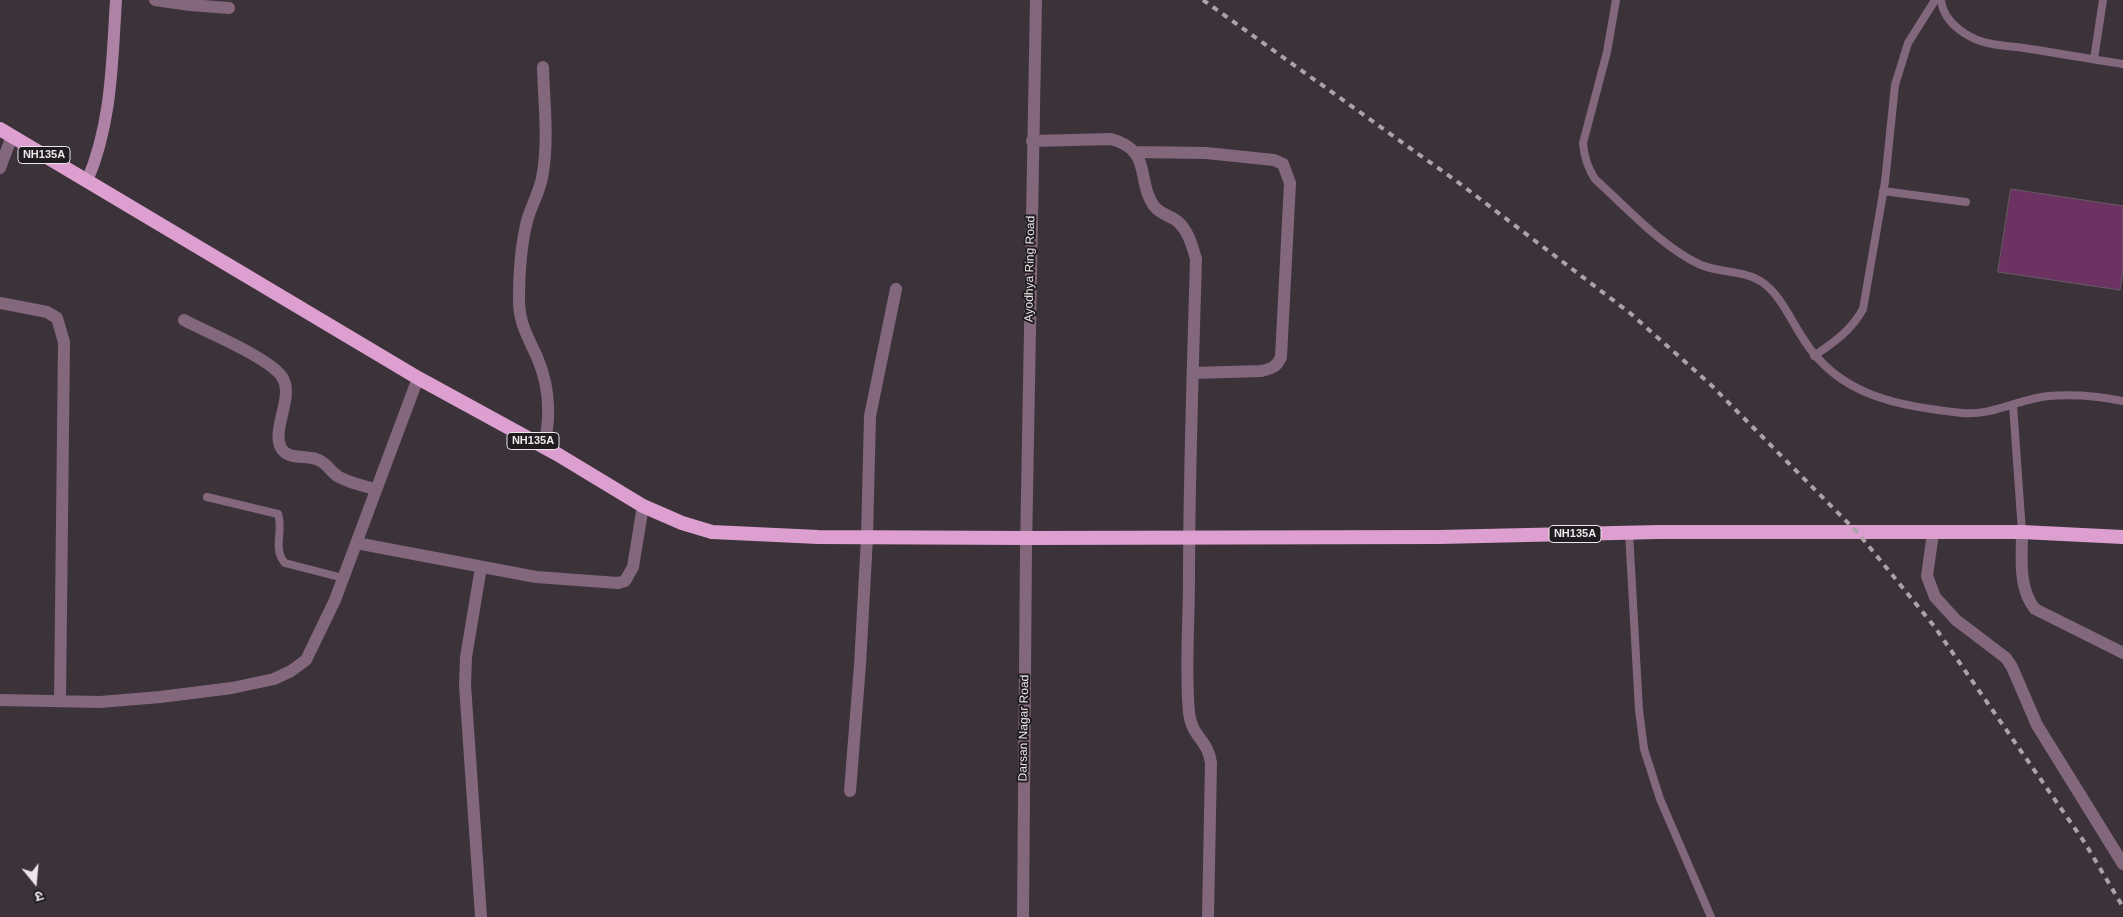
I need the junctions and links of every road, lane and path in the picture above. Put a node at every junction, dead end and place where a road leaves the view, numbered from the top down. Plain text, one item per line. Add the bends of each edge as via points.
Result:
1 (116, 0) edge
2 (155, 0) edge
3 (1036, 0) edge
4 (1616, 0) edge
5 (1935, 0) edge
6 (1941, 0) edge
7 (2103, 0) edge
8 (229, 8) dead end
9 (2094, 59) junction
10 (2123, 64) edge
11 (543, 67) dead end
12 (0, 129) edge
13 (12, 136) junction
14 (1032, 141) junction
15 (1135, 152) junction
16 (0, 168) edge
17 (87, 181) junction
18 (1883, 191) junction
19 (1966, 202) dead end
20 (896, 289) dead end
21 (0, 303) edge
22 (184, 320) dead end
23 (1814, 356) junction
24 (1193, 373) junction
25 (418, 378) junction
26 (2123, 401) edge
27 (2013, 405) junction
28 (544, 446) junction
29 (375, 490) junction
30 (206, 497) dead end
31 (643, 506) junction
32 (1629, 532) junction
33 (2022, 532) junction
34 (1933, 533) junction
35 (2123, 537) edge
36 (867, 538) junction
37 (1026, 538) junction
38 (1189, 538) junction
39 (356, 542) junction
40 (481, 567) junction
41 (343, 578) junction
42 (2123, 653) edge
43 (0, 700) edge
44 (60, 701) junction
45 (850, 791) dead end
46 (2123, 864) edge
47 (481, 917) edge
48 (1023, 917) edge
49 (1208, 917) edge
50 (1711, 917) edge

1 - 17 main road via 107,120
2 - 8 street
3 - 14 street, Ayodhya Ring Road
4 - 23 lane via 1605,61 1583,143 1588,169 1595,179 1680,254 1701,265 1746,275 1770,288
5 - 18 lane via 1908,43 1895,85
6 - 9 lane via 1947,18 1973,38
7 - 9 lane
9 - 10 lane
11 - 28 street via 542,178 527,221 519,298 522,329 536,356 548,396
12 - 13 highway, NH135A
13 - 16 street
13 - 17 highway, NH135A
14 - 15 street via 1111,139
14 - 37 street, Ayodhya Ring Road
15 - 24 street via 1150,198 1160,212 1177,221 1186,231 1196,258
15 - 24 street via 1206,153 1274,160 1283,164 1290,183 1281,357 1278,364 1260,371
17 - 25 highway, NH135A
18 - 19 lane
18 - 23 lane via 1863,309 1844,334
20 - 36 street via 870,416
21 - 44 street via 47,312 57,318 64,342
22 - 29 street via 279,372 286,388 279,441 284,452 323,461 341,478
23 - 27 lane via 1829,372 1875,397 1906,405 1964,413
24 - 38 street
25 - 28 highway, NH135A
25 - 29 street
26 - 27 lane via 2047,396
27 - 33 lane
28 - 31 highway, NH135A
29 - 39 street
30 - 41 lane via 278,514 281,522 278,549 285,563
31 - 36 highway, NH135A via 712,532
31 - 40 street via 633,567 630,576 618,584 536,577
32 - 34 highway, NH135A
32 - 38 highway, NH135A via 1440,538
32 - 50 lane via 1644,749 1660,798
33 - 34 highway, NH135A
33 - 35 highway, NH135A
33 - 42 street via 2022,576 2035,610
34 - 46 street via 1927,576 1935,597 1956,620 2006,658 2037,725
36 - 37 highway, NH135A
36 - 45 street
37 - 38 highway, NH135A
37 - 48 street, Darsan Nagar Road
38 - 49 street via 1189,712 1196,736 1209,751 1211,763
39 - 40 street
39 - 41 street
40 - 47 street via 466,657 465,685
41 - 44 street via 306,660 274,679 232,688 100,702
43 - 44 street

